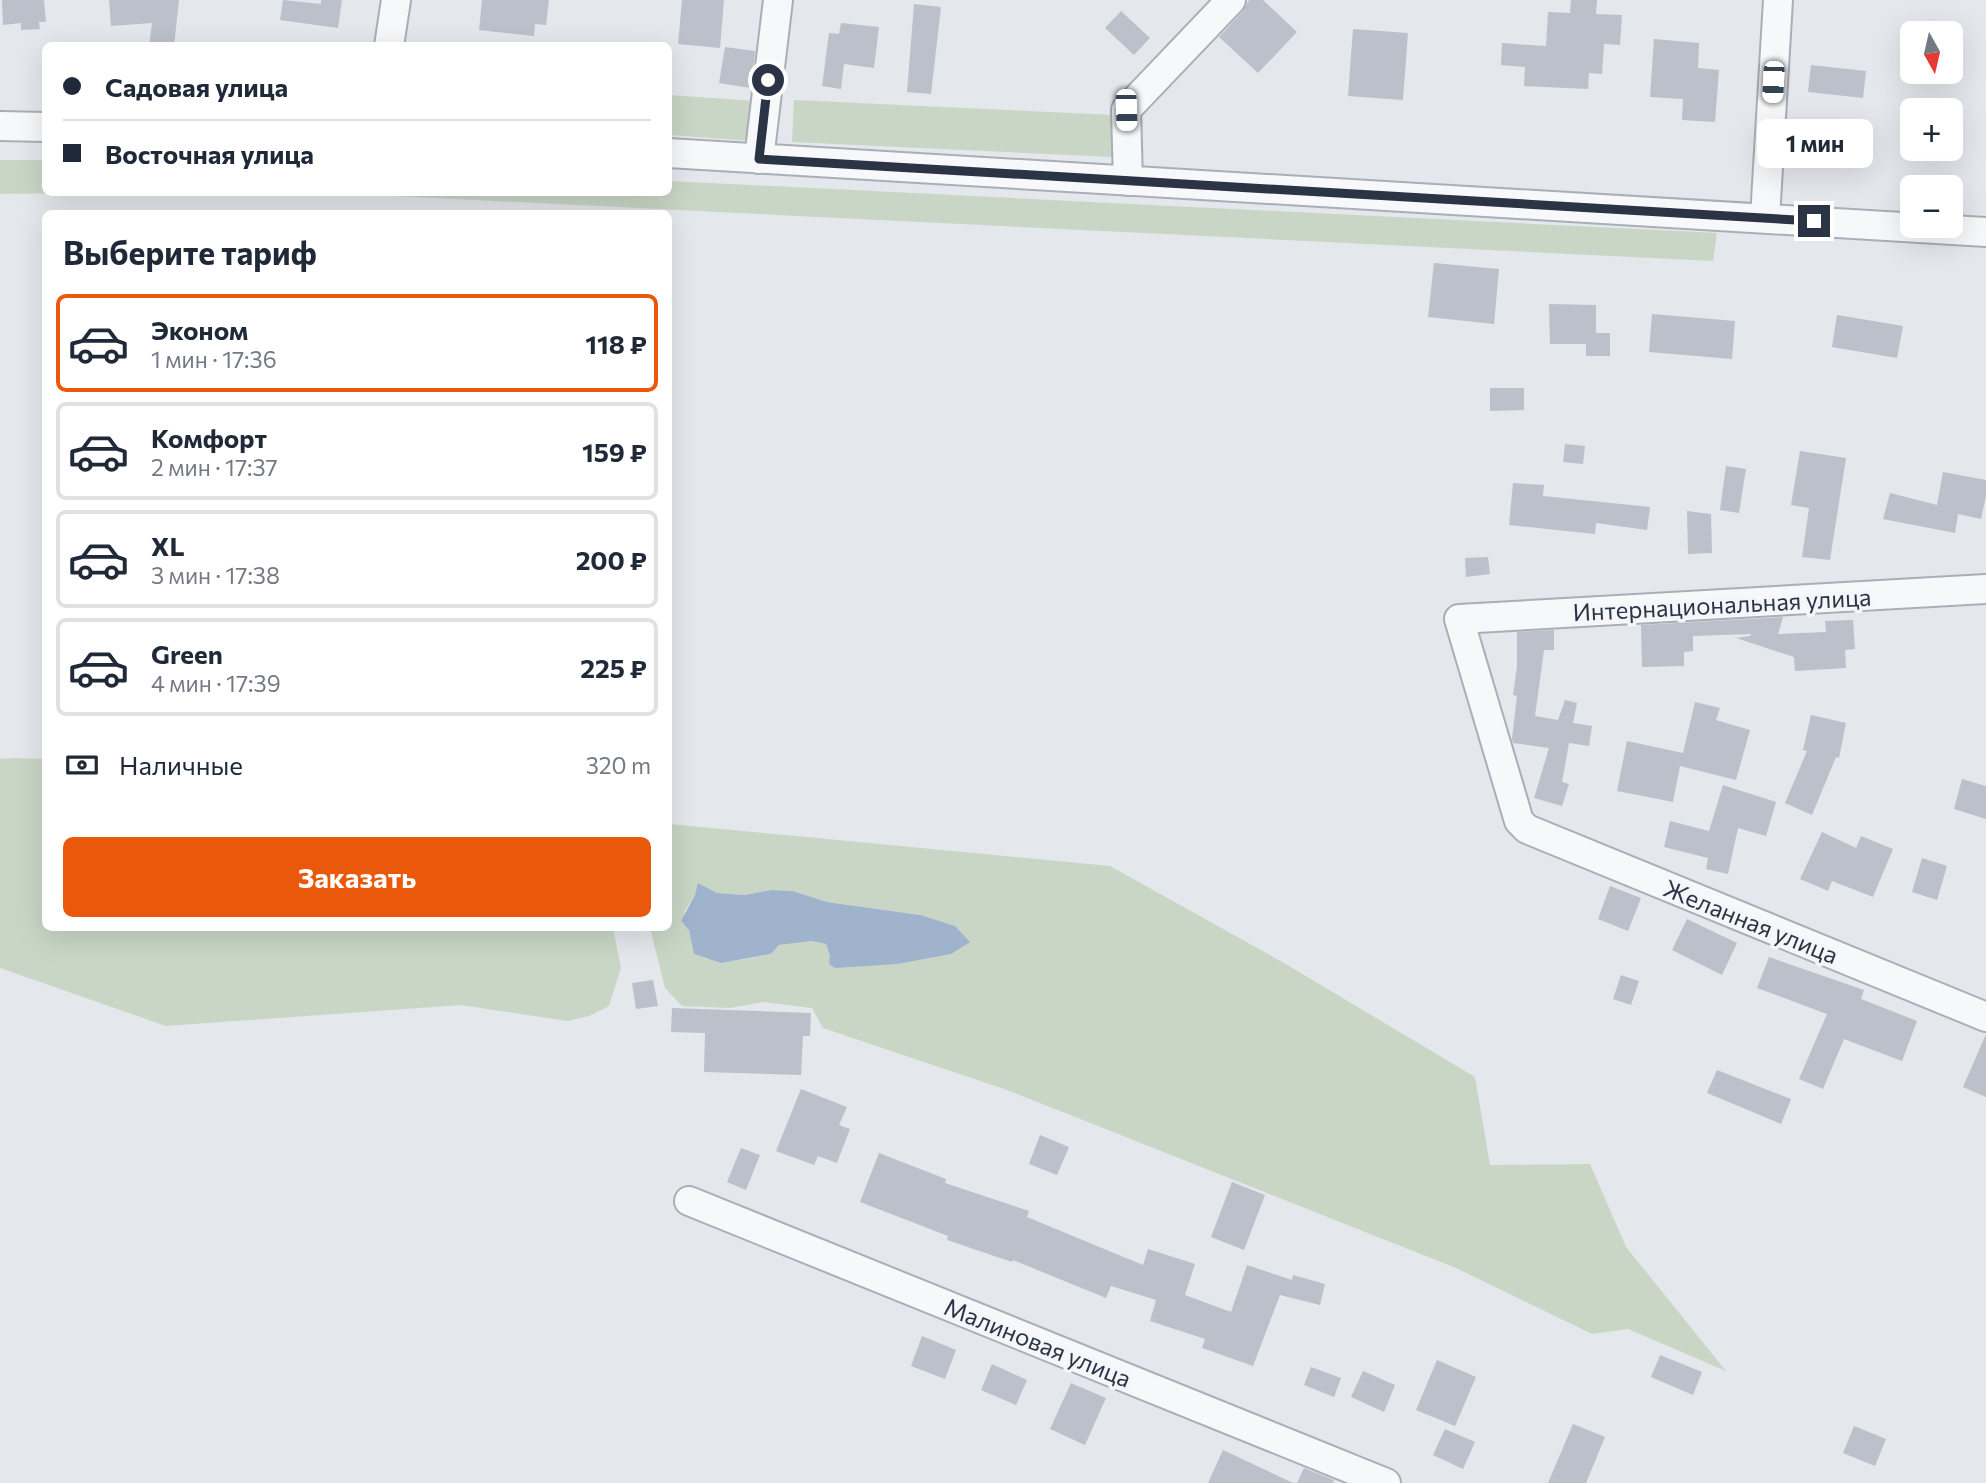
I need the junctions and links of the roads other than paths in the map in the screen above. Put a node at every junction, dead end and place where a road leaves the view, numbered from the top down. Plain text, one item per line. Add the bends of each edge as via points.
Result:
1 (396, 0) edge
2 (778, 0) edge
3 (1231, 0) edge
4 (1778, 0) edge
5 (390, 42) edge
6 (0, 126) edge
7 (42, 127) edge
8 (672, 153) edge
9 (759, 159) junction
10 (1128, 181) junction
11 (1765, 218) junction
12 (1986, 232) edge
13 (1986, 589) edge
14 (1519, 821) joint
15 (1986, 1017) edge
16 (689, 1201) dead end
17 (1386, 1483) edge

1 - 5 street
2 - 9 street
3 - 10 street via 1126,110
4 - 11 street
6 - 7 street
8 - 9 street
9 - 10 street
10 - 11 street
11 - 12 street
13 - 14 street, Интернациональная улица via 1459,619
14 - 15 street, Желанная улица via 1527,829
16 - 17 street, Малиновая улица

